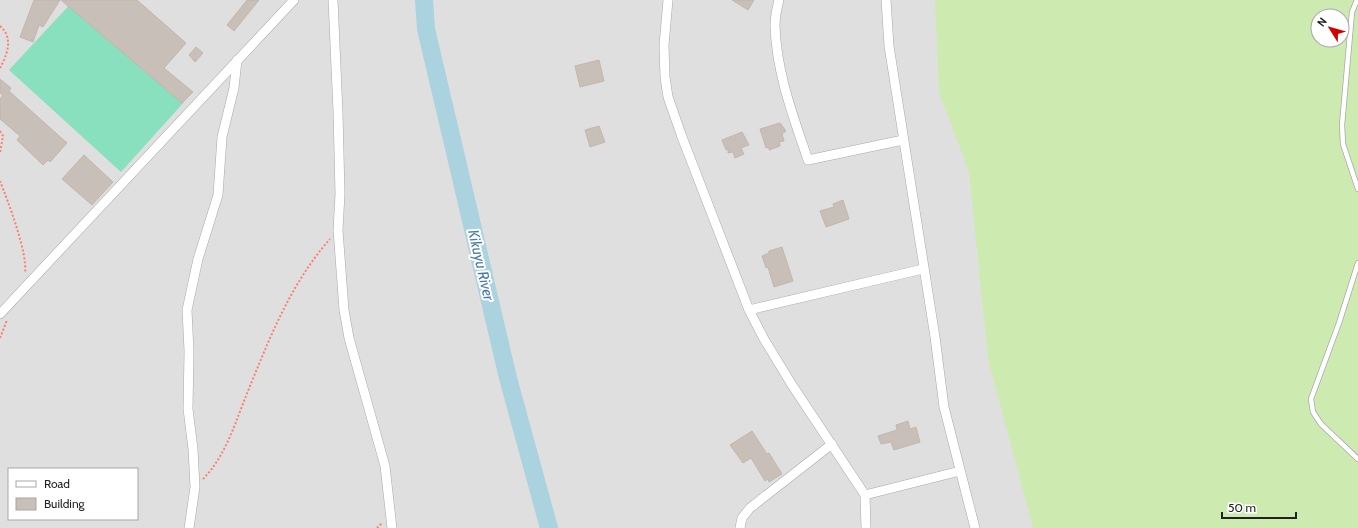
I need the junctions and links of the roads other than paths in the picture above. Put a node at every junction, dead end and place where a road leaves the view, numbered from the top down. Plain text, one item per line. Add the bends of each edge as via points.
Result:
1 (294, 0) edge
2 (333, 0) edge
3 (668, 0) edge
4 (779, 0) edge
5 (886, 0) edge
6 (1357, 0) edge
7 (237, 60) junction
8 (903, 140) junction
9 (1358, 189) edge
10 (1358, 262) edge
11 (923, 269) junction
12 (750, 310) junction
13 (0, 314) edge
14 (832, 444) junction
15 (1358, 459) edge
16 (960, 471) junction
17 (865, 495) junction
18 (188, 528) edge
19 (392, 528) edge
20 (740, 528) edge
21 (866, 528) edge
22 (975, 528) edge

1 - 7 street
2 - 19 street via 340,194 338,230 344,310 349,338 385,466
3 - 12 street via 664,45 668,97
4 - 8 street via 775,23 778,60 808,160
5 - 8 street via 889,46
6 - 9 lane via 1352,12 1342,125 1343,144
7 - 13 street
7 - 18 street via 234,88 222,137 218,195 198,259 186,310 189,350 188,409 195,488
8 - 11 street
10 - 15 lane via 1312,399 1313,412 1321,424
11 - 12 street
11 - 16 street via 944,407
12 - 14 street via 764,339
14 - 17 street
14 - 20 street via 750,508 742,518
16 - 17 street
16 - 22 street
17 - 21 street

